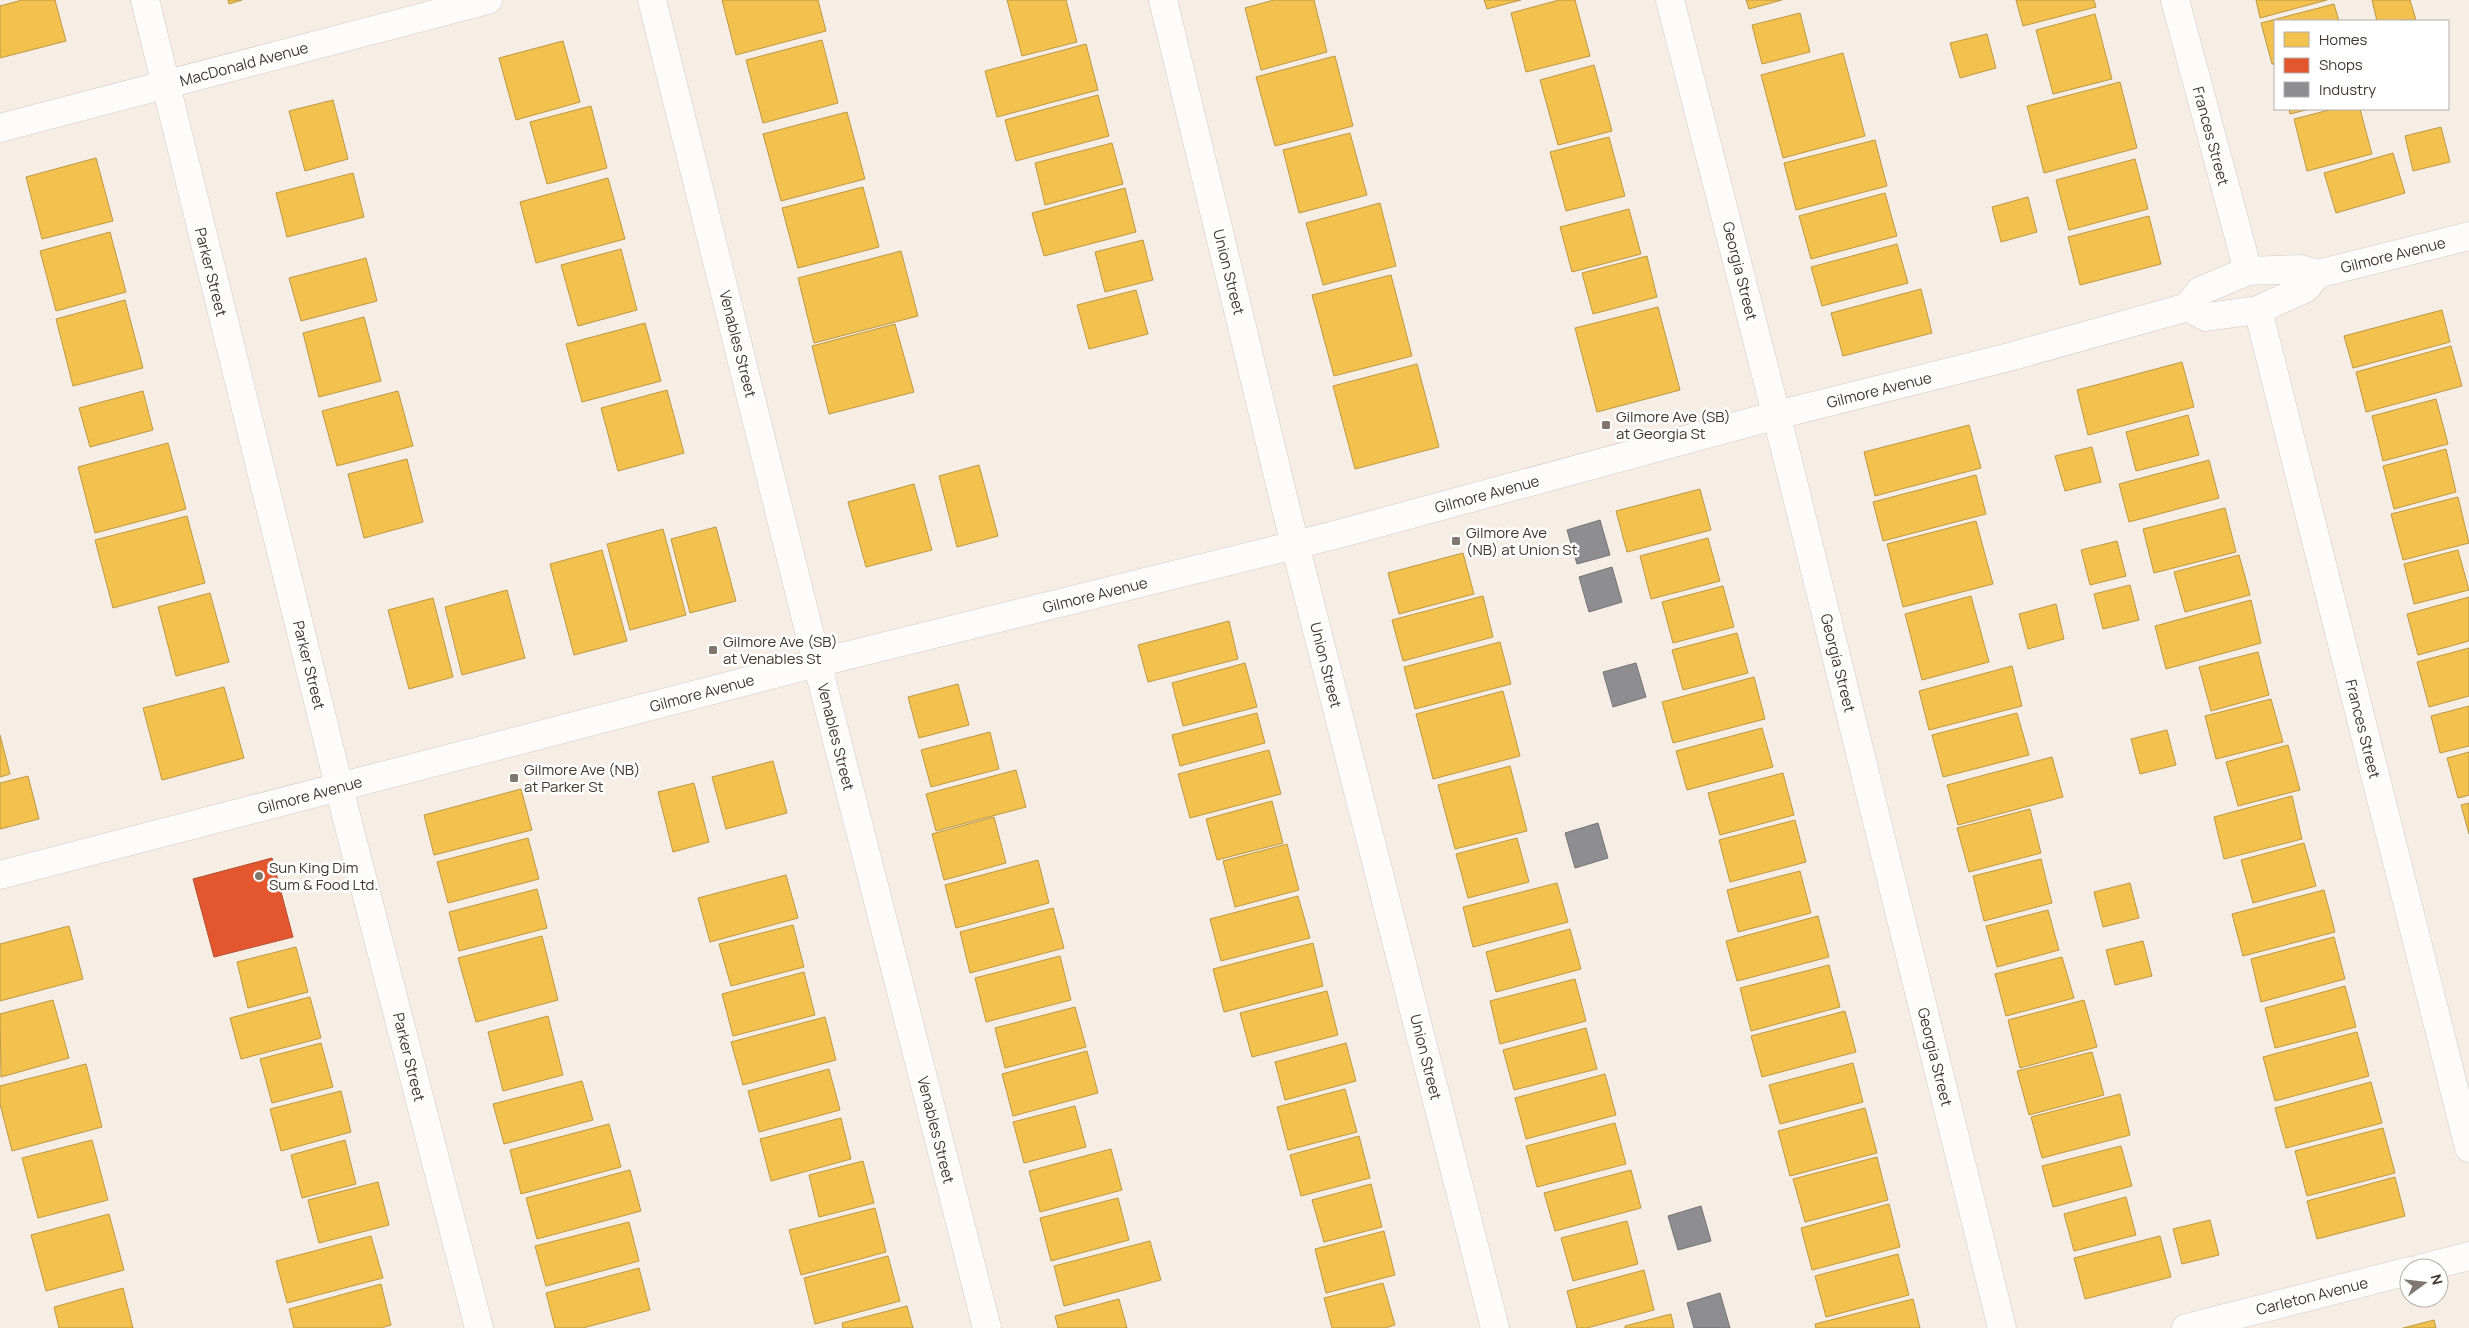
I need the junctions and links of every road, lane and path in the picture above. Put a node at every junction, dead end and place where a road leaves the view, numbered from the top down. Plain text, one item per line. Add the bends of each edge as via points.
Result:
1 (145, 0) edge
2 (488, 0) edge
3 (652, 0) edge
4 (1163, 0) edge
5 (1670, 0) edge
6 (2175, 0) edge
7 (165, 85) junction
8 (0, 128) edge
9 (2469, 236) edge
10 (2248, 271) junction
11 (2318, 274) junction
12 (2188, 307) junction
13 (2258, 310) junction
14 (1777, 415) junction
15 (1295, 545) junction
16 (817, 663) junction
17 (340, 787) junction
18 (0, 875) edge
19 (2469, 1148) edge
20 (2469, 1256) edge
21 (2449, 1261) edge
22 (2399, 1274) edge
23 (479, 1328) edge
24 (987, 1328) edge
25 (1495, 1328) edge
26 (2002, 1328) edge
27 (2186, 1328) edge

1 - 7 street, Parker Street
2 - 7 street, MacDonald Avenue
3 - 16 street, Venables Street
4 - 15 street, Union Street
5 - 14 street, Georgia Street
6 - 10 street, Frances Street
7 - 8 street, MacDonald Avenue
7 - 17 street, Parker Street
9 - 11 street, Gilmore Avenue
10 - 11 street, Gilmore Avenue via 2300,269
10 - 12 street, Gilmore Avenue via 2200,291
11 - 13 street, Gilmore Avenue via 2306,288
12 - 13 street, Gilmore Avenue via 2206,317
12 - 14 street, Gilmore Avenue via 2009,357
13 - 19 street, Frances Street
14 - 15 street, Gilmore Avenue
14 - 26 street, Georgia Street
15 - 16 street, Gilmore Avenue
15 - 25 street, Union Street
16 - 17 street, Gilmore Avenue
16 - 24 street, Venables Street
17 - 18 street, Gilmore Avenue
17 - 23 street, Parker Street
20 - 21 street
22 - 27 street, Carleton Avenue

